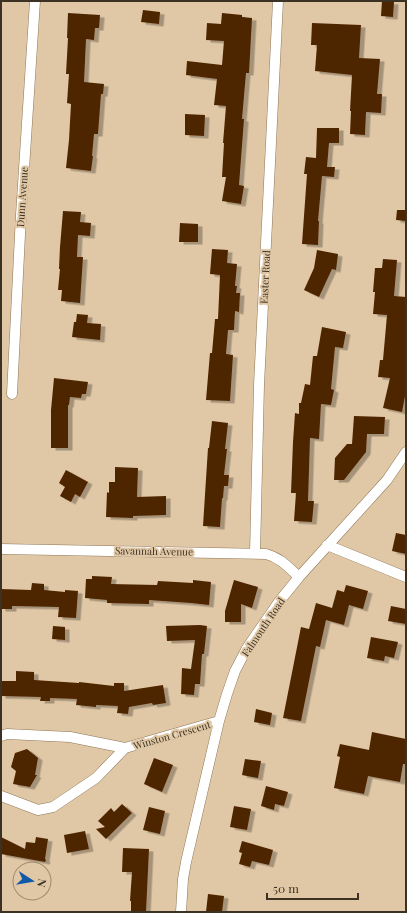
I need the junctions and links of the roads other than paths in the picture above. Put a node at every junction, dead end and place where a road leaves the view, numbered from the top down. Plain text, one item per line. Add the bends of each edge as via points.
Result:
1 (35, 1) edge
2 (278, 1) edge
3 (12, 394) dead end
4 (406, 452) edge
5 (327, 545) junction
6 (1, 549) edge
7 (255, 553) junction
8 (299, 577) junction
9 (406, 577) edge
10 (219, 721) junction
11 (1, 736) edge
12 (125, 748) junction
13 (1, 796) edge
14 (181, 912) edge

1 - 3 street, Dunn Avenue
2 - 7 street, Easter Road via 259,385
4 - 5 street, Falmouth Road via 387,480
5 - 8 street, Falmouth Road
5 - 9 street
6 - 7 street, Savannah Avenue
7 - 8 street, Savannah Avenue via 274,556
8 - 10 street, Falmouth Road via 247,648 235,671
10 - 12 street, Winston Crescent
10 - 14 street, Falmouth Road via 186,862
11 - 12 street, Winston Crescent via 7,734 70,737
12 - 13 street, Winston Crescent via 96,778 53,807 38,810

